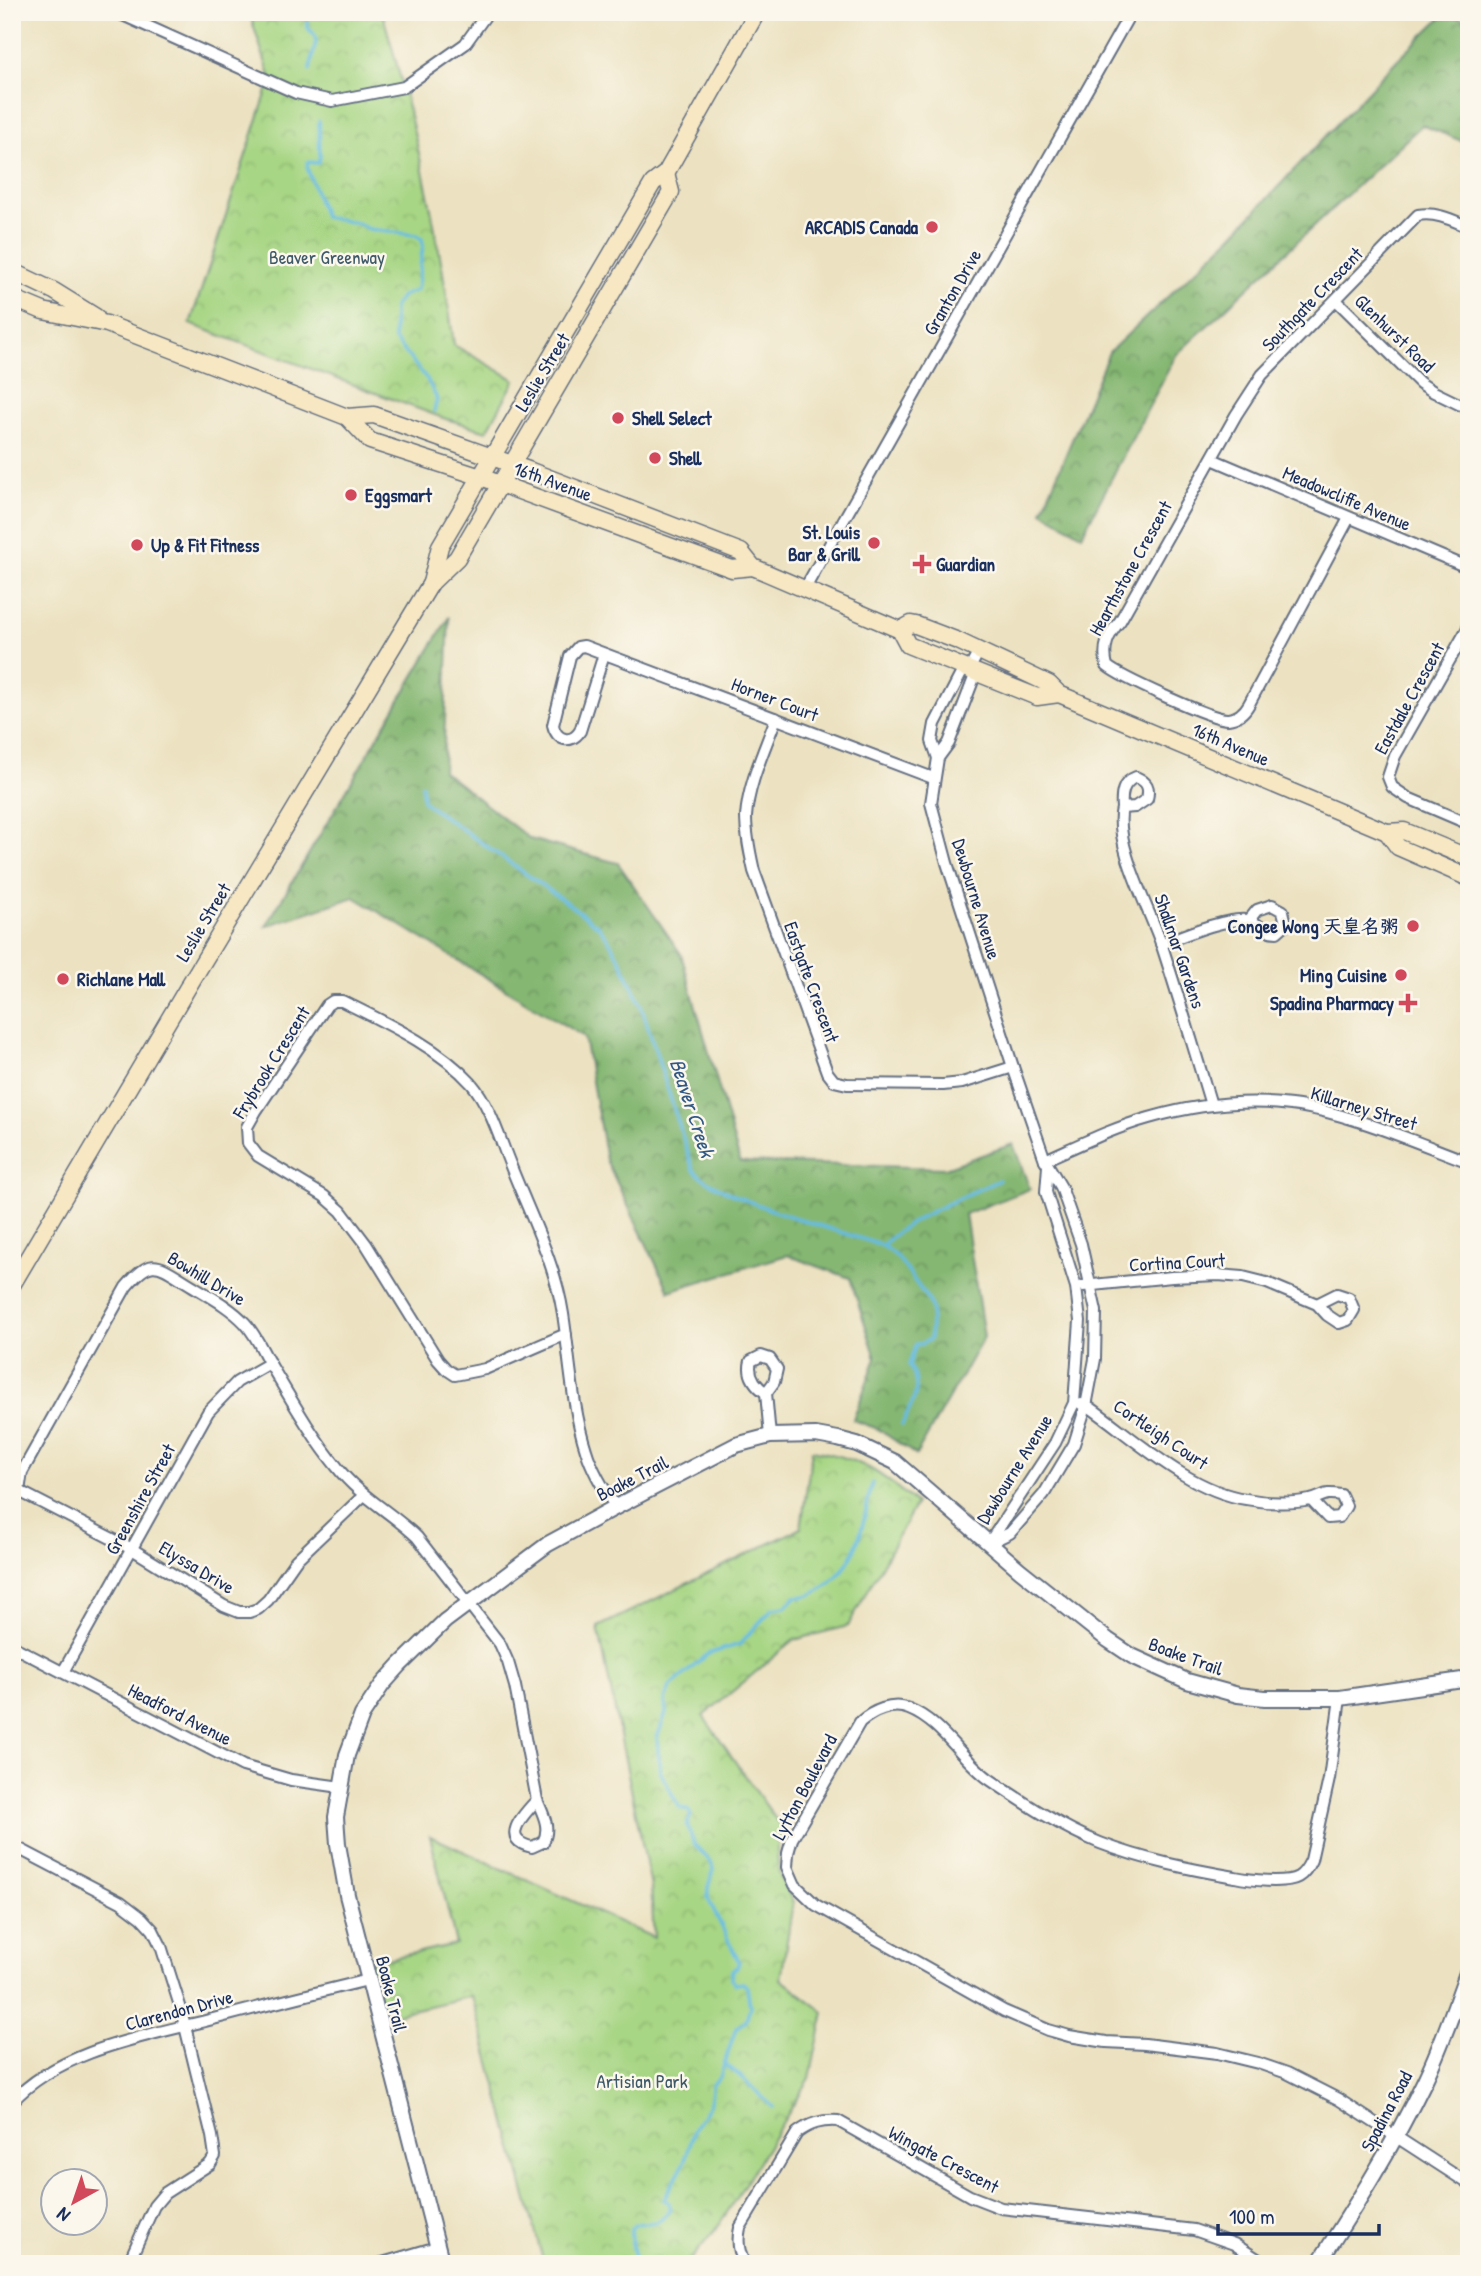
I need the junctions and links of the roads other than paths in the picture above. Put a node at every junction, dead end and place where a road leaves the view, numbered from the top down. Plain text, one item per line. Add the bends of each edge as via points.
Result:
1 (116, 12) edge
2 (488, 12) edge
3 (757, 12) edge
4 (1131, 12) edge
5 (666, 173) junction
6 (1469, 227) edge
7 (12, 271) edge
8 (12, 280) edge
9 (41, 285) junction
10 (12, 298) edge
11 (1336, 300) junction
12 (107, 324) junction
13 (1469, 409) edge
14 (347, 417) junction
15 (492, 457) junction
16 (1212, 459) junction
17 (512, 464) junction
18 (481, 477) junction
19 (499, 484) junction
20 (1349, 518) junction
21 (753, 567) junction
22 (1469, 568) edge
23 (431, 583) junction
24 (804, 590) junction
25 (1469, 625) edge
26 (900, 630) junction
27 (979, 651) junction
28 (604, 654) junction
29 (969, 670) junction
30 (1059, 694) junction
31 (776, 718) junction
32 (938, 758) junction
33 (933, 778) junction
34 (1122, 808) dead end
35 (1469, 824) edge
36 (1387, 832) junction
37 (1469, 858) edge
38 (1469, 878) edge
39 (1249, 920) dead end
40 (1161, 944) junction
41 (1013, 1067) junction
42 (1211, 1105) junction
43 (1469, 1162) edge
44 (1047, 1163) junction
45 (1089, 1284) junction
46 (12, 1285) edge
47 (1076, 1287) junction
48 (1317, 1304) dead end
49 (566, 1334) junction
50 (270, 1363) junction
51 (766, 1393) dead end
52 (1074, 1403) junction
53 (1086, 1406) junction
54 (770, 1436) junction
55 (19, 1491) junction
56 (364, 1495) junction
57 (1311, 1500) dead end
58 (12, 1504) edge
59 (616, 1507) junction
60 (989, 1543) junction
61 (132, 1549) junction
62 (468, 1604) junction
63 (12, 1646) edge
64 (63, 1672) junction
65 (1469, 1679) edge
66 (1340, 1698) junction
67 (341, 1787) junction
68 (537, 1800) dead end
69 (12, 1844) edge
70 (1469, 1967) edge
71 (368, 1980) junction
72 (1464, 1994) edge
73 (184, 2026) junction
74 (13, 2099) edge
75 (1396, 2136) junction
76 (1469, 2184) edge
77 (437, 2247) junction
78 (128, 2264) edge
79 (379, 2264) edge
80 (442, 2264) edge
81 (744, 2264) edge
82 (1265, 2264) edge
83 (1318, 2264) edge

1 - 2 street via 296,93 332,101 404,87 465,44
3 - 5 main road, Leslie Street
4 - 24 street, Granton Drive
5 - 15 main road, Leslie Street via 653,183
5 - 17 main road, Leslie Street via 671,192
6 - 11 street, Southgate Crescent via 1440,215 1418,215
7 - 9 main road, 16th Avenue
8 - 9 main road
9 - 12 main road, 16th Avenue
10 - 12 main road, 16th Avenue via 43,311
11 - 13 street, Glenhurst Road via 1420,383
11 - 16 street, Southgate Crescent via 1262,375
12 - 14 main road, 16th Avenue
14 - 15 main road, 16th Avenue via 374,415
14 - 18 main road, 16th Avenue via 370,442
15 - 17 main road, 16th Avenue
15 - 18 main road, Leslie Street
16 - 20 street, Meadowcliffe Avenue
16 - 20 street, Hearthstone Crescent via 1110,632 1104,654 1113,671 1198,709 1225,720 1245,711
17 - 19 main road, Leslie Street
17 - 21 main road, 16th Avenue via 741,552
18 - 19 main road, 16th Avenue
18 - 23 main road, Leslie Street via 440,546
19 - 21 main road, 16th Avenue via 732,569
19 - 23 main road, Leslie Street via 457,558
20 - 22 street, Meadowcliffe Avenue
21 - 24 main road, 16th Avenue
23 - 46 main road, Leslie Street
24 - 26 main road, 16th Avenue
25 - 35 street, Eastdale Crescent via 1395,756 1388,777 1392,787 1408,798
26 - 27 main road, 16th Avenue via 913,624
26 - 29 main road, 16th Avenue via 908,645
27 - 29 street, Dewbourne Avenue
27 - 30 main road, 16th Avenue via 1049,684
28 - 28 street, Horner Court via 584,646 570,656 553,725 558,737 570,740 580,731
28 - 31 street, Horner Court
29 - 30 main road, 16th Avenue via 1037,697
29 - 32 street, Dewbourne Avenue via 974,678 949,743
29 - 32 street, Dewbourne Avenue via 962,672 935,724 932,741
30 - 36 main road, 16th Avenue
31 - 33 street, Horner Court
31 - 41 street, Eastgate Crescent via 751,793 747,842 827,1072 834,1081 847,1084 943,1085
32 - 33 street, Dewbourne Avenue
33 - 41 street, Dewbourne Avenue via 932,803 940,838
34 - 40 street, Shallmar Gardens via 1119,818 1125,849
36 - 37 main road, 16th Avenue via 1404,831
36 - 38 main road, 16th Avenue via 1398,846
39 - 40 street via 1230,921
40 - 42 street, Shallmar Gardens
41 - 44 street, Dewbourne Avenue
42 - 43 street, Killarney Street via 1293,1105 1371,1126
42 - 44 street, Killarney Street via 1146,1118
44 - 45 street, Dewbourne Avenue via 1081,1244
44 - 47 street, Dewbourne Avenue via 1046,1192
45 - 47 street, Cortina Court
45 - 48 street, Cortina Court via 1218,1275 1267,1283
45 - 53 street, Dewbourne Avenue via 1096,1311 1095,1359
47 - 52 street, Dewbourne Avenue via 1080,1321
49 - 49 street, Frybrook Crescent via 485,1369 455,1375 438,1360 341,1211 258,1156 248,1143 247,1127 256,1111 332,1001 342,1001 418,1042 456,1069 482,1098 547,1255
49 - 59 street, Frybrook Crescent via 581,1433
50 - 55 street, Bowhill Drive via 256,1338 228,1308 160,1266 147,1266 120,1298 23,1472
50 - 56 street, Bowhill Drive via 320,1444
50 - 61 street, Greenshire Street via 237,1382 208,1412
51 - 54 street
52 - 53 street, Cortleigh Court
52 - 60 street, Dewbourne Avenue via 1055,1444
53 - 57 street, Cortleigh Court via 1187,1477 1222,1492 1245,1499
53 - 60 street, Dewbourne Avenue via 1074,1444 1044,1493 1010,1532
54 - 59 street, Boake Trail via 736,1444
54 - 60 street, Boake Trail via 816,1434 877,1453 909,1473
55 - 58 street, Bowhill Drive
55 - 61 street, Elyssa Drive
56 - 61 street, Elyssa Drive via 296,1560 268,1600 249,1612 224,1606
56 - 62 street, Bowhill Drive via 418,1537
59 - 62 street, Boake Trail via 548,1545
60 - 66 street, Boake Trail via 1108,1640 1160,1670 1238,1695
61 - 64 street, Greenshire Street
62 - 67 street, Boake Trail via 424,1640 382,1685 362,1715
62 - 68 street, Bowhill Drive via 500,1644 508,1662
63 - 64 street, Headford Avenue
64 - 67 street, Headford Avenue via 251,1769
65 - 66 street, Boake Trail
66 - 75 street, Lytton Boulevard via 1311,1860 1297,1878 1231,1877 1176,1867 1098,1842 1040,1813 987,1777 926,1720 905,1707 885,1707 860,1722 792,1839 787,1867 795,1885 816,1905 1026,2021 1082,2038 1217,2053 1258,2063 1338,2099
67 - 71 street, Boake Trail via 338,1844
69 - 73 street via 121,1902 148,1924 161,1946
70 - 72 street, Spadina Road
71 - 73 street, Clarendon Drive
71 - 77 street, Boake Trail
72 - 75 street, Spadina Road
73 - 74 street, Clarendon Drive via 79,2057
73 - 78 street via 215,2156 164,2193
75 - 76 street
75 - 83 street, Spadina Road
77 - 79 street
77 - 80 street, Boake Trail
81 - 82 street, Wingate Crescent via 740,2228 797,2133 821,2120 838,2121 970,2196 1001,2208 1194,2230 1234,2244

